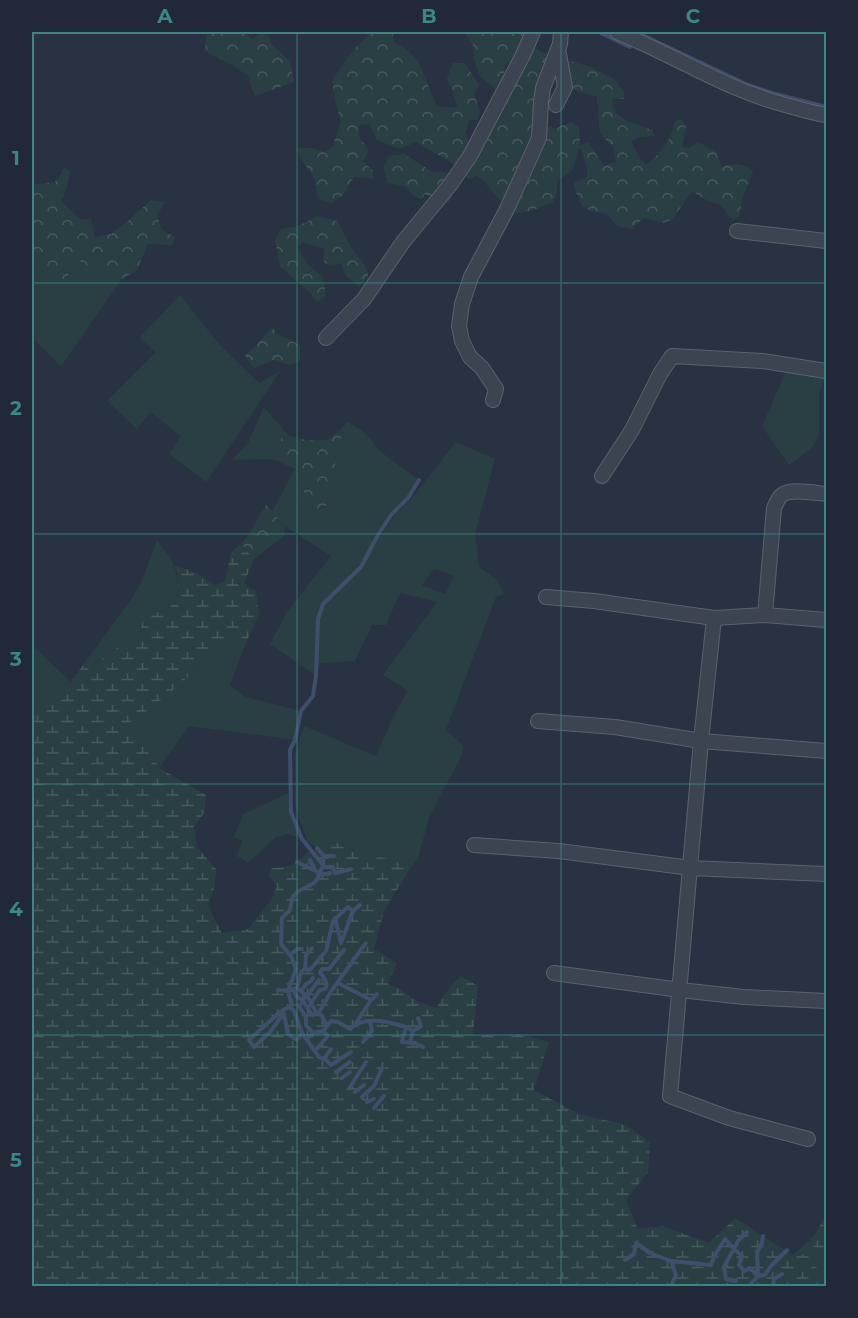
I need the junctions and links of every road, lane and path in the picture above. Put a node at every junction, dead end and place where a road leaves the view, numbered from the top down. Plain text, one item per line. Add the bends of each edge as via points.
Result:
1 (533, 32) edge
2 (561, 32) edge
3 (617, 32) edge
4 (558, 48) junction
5 (556, 105) dead end
6 (826, 115) edge
7 (736, 231) dead end
8 (826, 241) edge
9 (326, 338) dead end
10 (826, 371) edge
11 (493, 400) dead end
12 (602, 477) dead end
13 (826, 494) edge
14 (546, 597) dead end
15 (765, 615) junction
16 (714, 618) junction
17 (826, 620) edge
18 (538, 721) dead end
19 (701, 741) junction
20 (826, 751) edge
21 (474, 845) dead end
22 (691, 868) junction
23 (826, 874) edge
24 (554, 973) dead end
25 (680, 990) junction
26 (826, 1002) edge
27 (808, 1138) dead end

1 - 9 street via 470,156 364,299
2 - 4 street
3 - 6 street via 728,85
4 - 5 street via 565,87
4 - 11 street via 543,88 539,138 471,277 462,304 462,341 470,357 492,381 496,389
7 - 8 street
10 - 12 street via 762,361 672,356
13 - 15 street via 792,492 777,501
14 - 16 street
15 - 16 street
15 - 17 street
16 - 19 street
18 - 19 street via 615,727
19 - 20 street
19 - 22 street
21 - 22 street
22 - 23 street
22 - 25 street
24 - 25 street
25 - 26 street
25 - 27 street via 670,1096 729,1118

